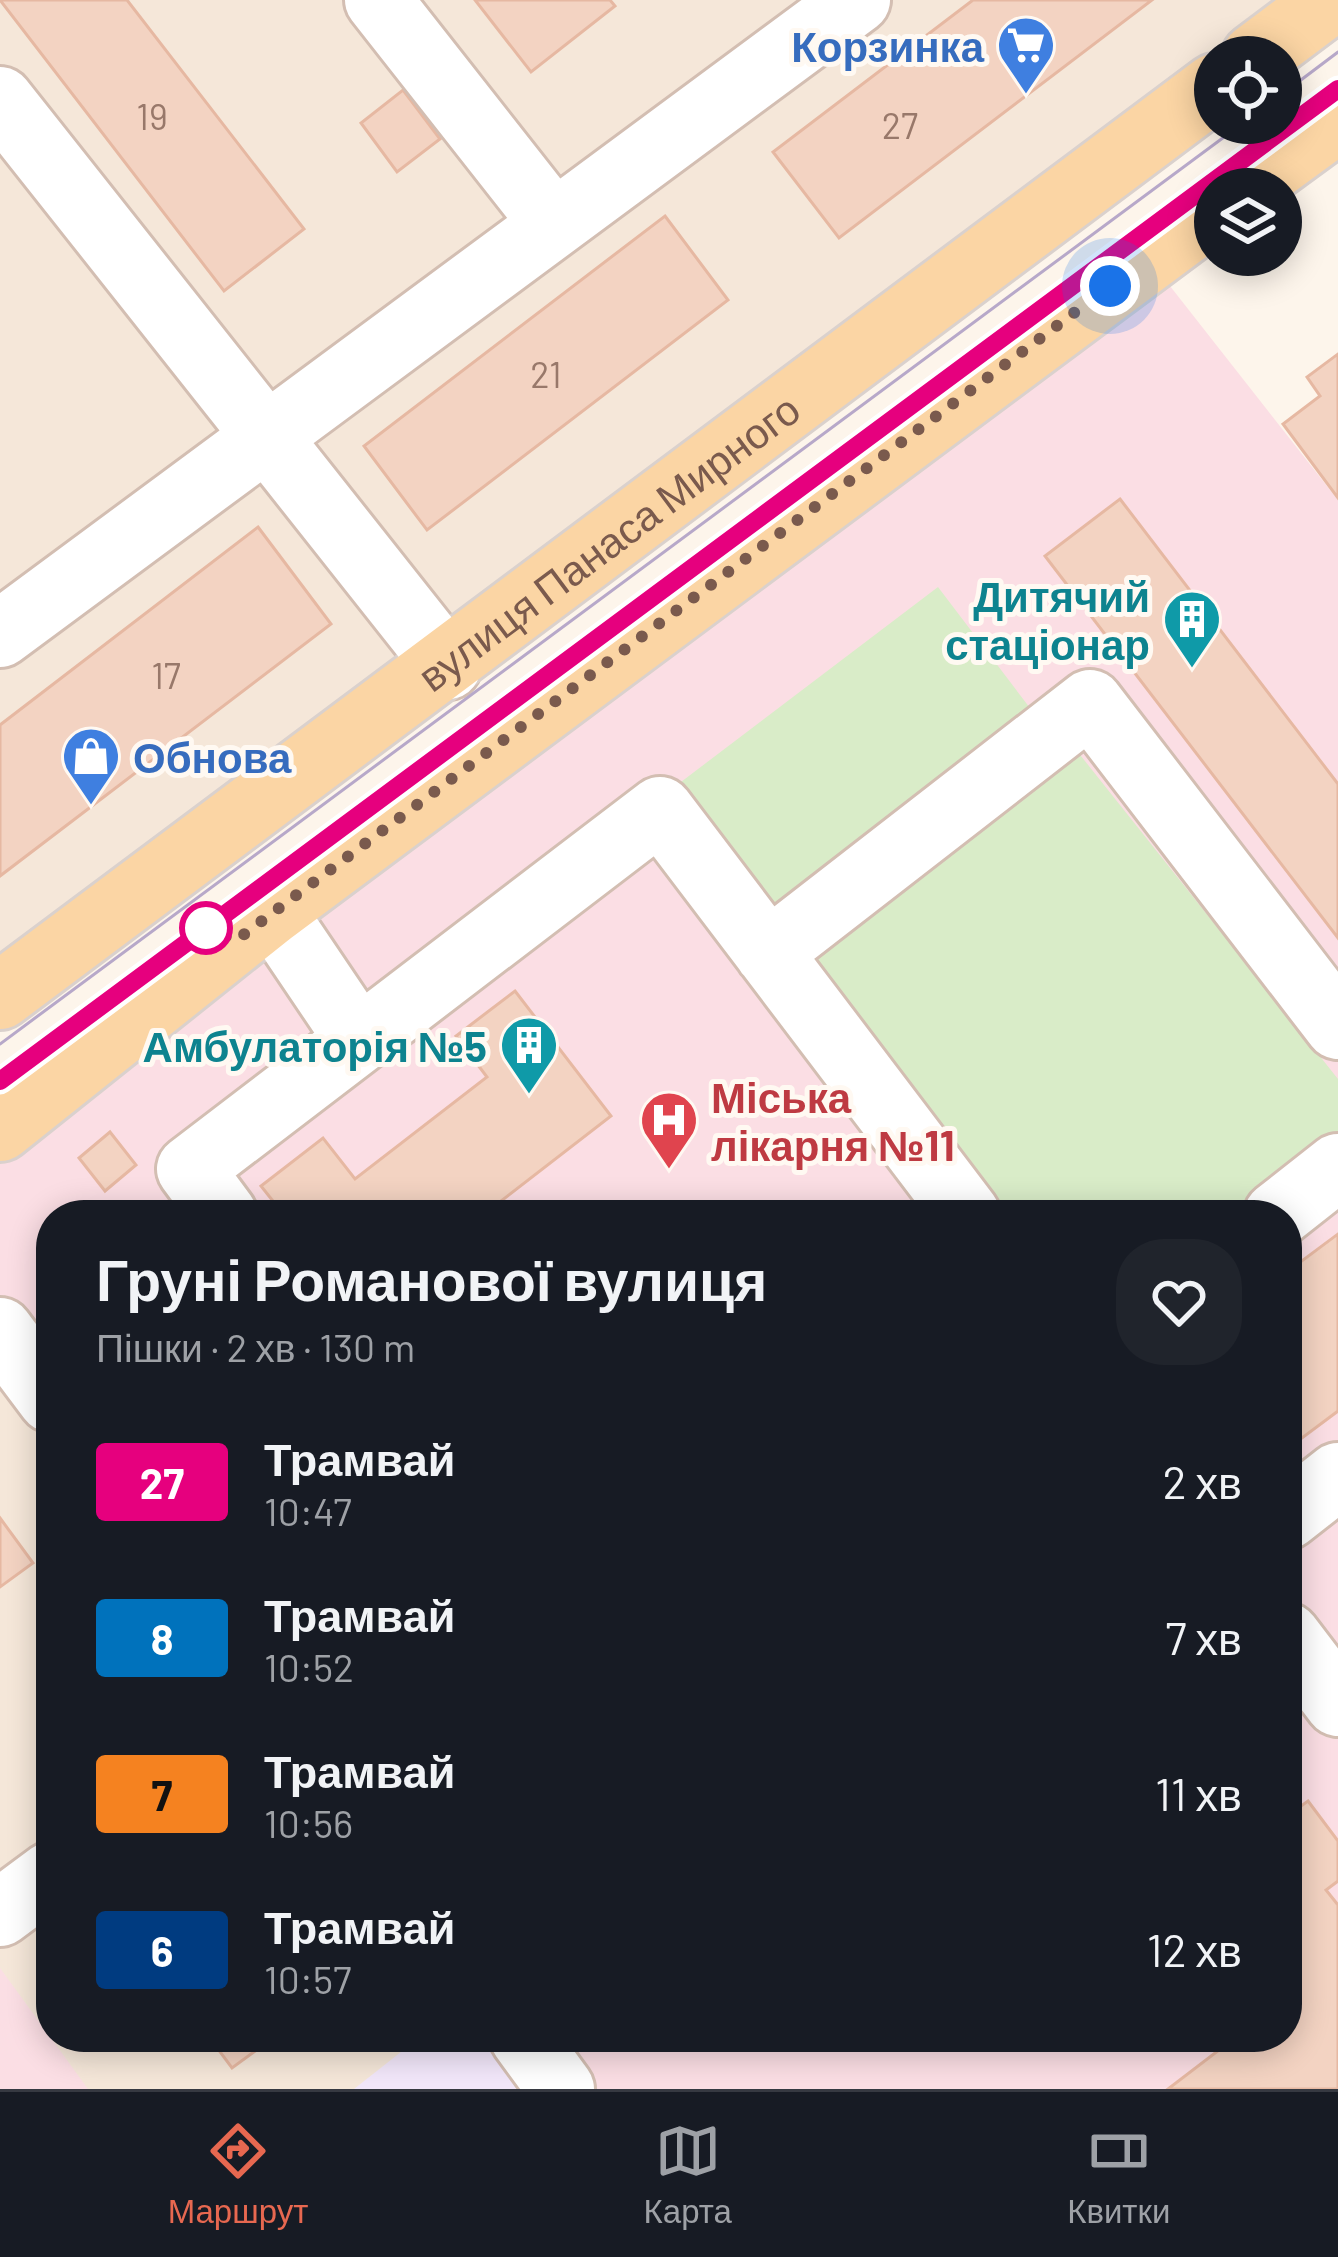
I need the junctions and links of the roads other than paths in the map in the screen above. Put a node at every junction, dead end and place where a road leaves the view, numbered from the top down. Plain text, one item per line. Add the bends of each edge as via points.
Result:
1 (378, 0) edge
2 (1331, 0) edge
3 (852, 1) edge
4 (1283, 36) edge
5 (0, 100) edge
6 (1194, 103) edge
7 (1338, 119) edge
8 (1271, 168) edge
9 (554, 224) junction
10 (1194, 225) edge
11 (264, 437) junction
12 (0, 634) edge
13 (448, 665) junction
14 (272, 911) junction
15 (768, 953) junction
16 (0, 996) edge
17 (1338, 1026) edge
18 (359, 1040) junction
19 (0, 1128) edge
20 (1338, 1167) edge
21 (213, 1200) edge
22 (956, 1200) edge
23 (1296, 1200) edge
24 (0, 1330) edge
25 (36, 1379) edge
26 (1338, 1476) edge
27 (1302, 1504) edge
28 (36, 1886) edge
29 (0, 1913) edge
30 (534, 2052) edge
31 (562, 2089) edge

1 - 9 street
2 - 4 main road
3 - 9 street
5 - 11 street
6 - 13 main road, вулиця Панаса Мирного
7 - 8 main road
9 - 11 street
10 - 14 main road
11 - 12 street
11 - 13 street
13 - 16 main road, вулиця Панаса Мирного
14 - 18 street
14 - 19 main road
15 - 17 street via 1090,704
15 - 18 street via 659,810
15 - 22 street
18 - 21 street via 190,1169
20 - 23 street
24 - 25 street
26 - 27 street
28 - 29 street
30 - 31 street

